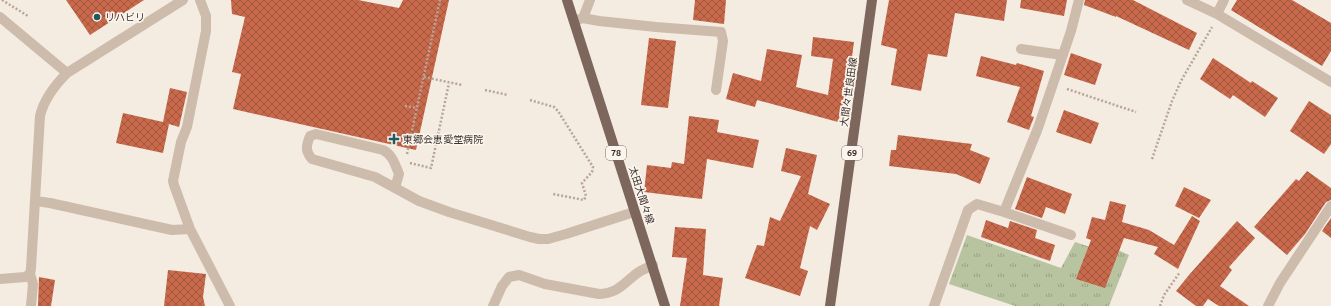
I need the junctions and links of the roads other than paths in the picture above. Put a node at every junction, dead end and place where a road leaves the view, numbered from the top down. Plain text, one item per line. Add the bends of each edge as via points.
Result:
1 (183, 0) edge
2 (200, 0) edge
3 (567, 0) edge
4 (590, 0) edge
5 (872, 0) edge
6 (1079, 0) edge
7 (1187, 0) edge
8 (1224, 0) edge
9 (1217, 14) junction
10 (0, 17) edge
11 (578, 20) junction
12 (1021, 49) dead end
13 (1062, 55) junction
14 (67, 73) junction
15 (1331, 82) edge
16 (716, 90) dead end
17 (396, 188) junction
18 (36, 201) junction
19 (1331, 206) edge
20 (634, 212) junction
21 (1004, 212) junction
22 (190, 229) junction
23 (1071, 235) dead end
24 (653, 265) junction
25 (30, 274) junction
26 (0, 279) edge
27 (31, 306) edge
28 (230, 306) edge
29 (493, 306) edge
30 (665, 306) edge
31 (830, 306) edge
32 (934, 306) edge
33 (1268, 306) edge

1 - 14 street
2 - 22 street via 206,16 206,31 173,181
3 - 11 main road, 太田大間々線 / 78
4 - 11 street
5 - 31 main road, 大間々世良田線 / 69
6 - 13 street
7 - 9 street
8 - 9 street
9 - 15 street
10 - 14 street
11 - 16 street via 721,32 723,41
11 - 20 main road, 太田大間々線 / 78
12 - 13 street
13 - 21 street via 1029,151
14 - 18 street via 46,99 40,116
17 - 17 street via 375,177 312,159 307,149 310,136 316,134 387,152 400,174
17 - 20 street via 419,201 449,212 539,239 566,234
18 - 22 street via 172,230
18 - 25 street
19 - 33 street
20 - 24 main road, 太田大間々線 / 78
21 - 23 street
21 - 32 street via 977,204 968,210
22 - 28 street
24 - 29 street via 637,273 621,288 606,294 544,284 519,275 509,277
24 - 30 main road, 太田大間々線 / 78
25 - 26 street via 25,277
25 - 27 street via 33,284

